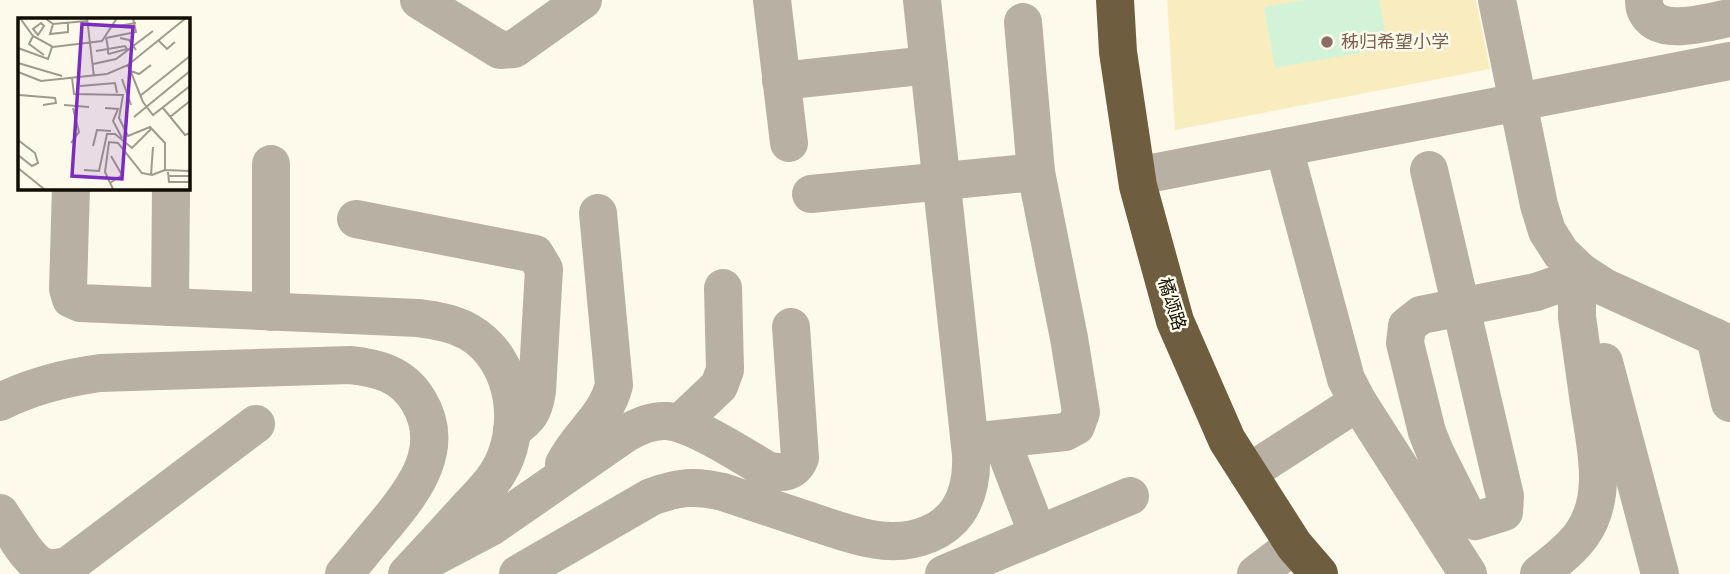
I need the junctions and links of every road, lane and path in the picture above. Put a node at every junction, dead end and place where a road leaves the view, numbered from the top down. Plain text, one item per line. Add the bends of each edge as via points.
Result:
1 (419, 0) edge
2 (583, 0) edge
3 (772, 0) edge
4 (922, 0) edge
5 (1115, 0) edge
6 (1497, 0) edge
7 (1644, 0) edge
8 (1730, 18) edge
9 (1023, 22) dead end
10 (1730, 61) edge
11 (929, 65) junction
12 (781, 81) junction
13 (1518, 102) junction
14 (789, 143) dead end
15 (1284, 148) junction
16 (271, 164) dead end
17 (1429, 170) dead end
18 (1036, 172) junction
19 (1136, 176) junction
20 (942, 181) junction
21 (71, 189) edge
22 (171, 189) edge
23 (811, 194) dead end
24 (598, 213) dead end
25 (356, 219) dead end
26 (1581, 272) junction
27 (723, 288) dead end
28 (170, 307) junction
29 (1461, 307) junction
30 (271, 312) junction
31 (791, 327) dead end
32 (1722, 341) edge
33 (0, 402) edge
34 (1357, 402) junction
35 (1730, 403) edge
36 (680, 423) junction
37 (256, 424) dead end
38 (512, 430) junction
39 (985, 441) junction
40 (1248, 473) junction
41 (559, 480) junction
42 (1129, 496) dead end
43 (0, 513) edge
44 (1038, 535) junction
45 (1294, 545) junction
46 (411, 570) edge
47 (344, 574) edge
48 (518, 574) edge
49 (944, 574) edge
50 (1256, 574) edge
51 (1319, 574) edge
52 (1468, 574) edge
53 (1539, 574) edge
54 (1660, 574) edge

1 - 2 street via 500,50 514,49
3 - 12 street
4 - 11 street
5 - 19 highway, 橘颂路
6 - 13 street
7 - 8 street via 1646,11 1658,24 1674,27
9 - 18 street
10 - 13 street
11 - 12 street
11 - 20 street
12 - 14 street
13 - 15 street
13 - 26 street via 1547,231 1560,253
15 - 19 street
15 - 34 street via 1346,379
16 - 30 street
17 - 29 street
18 - 20 street
18 - 39 street via 1081,412 1076,426 1065,432
19 - 40 highway, 橘颂路 via 1175,321 1227,440
20 - 23 street
20 - 39 street
21 - 28 street via 71,299
22 - 28 street
24 - 41 street via 614,384 602,412 572,449
25 - 38 street via 536,254 544,269 536,403
26 - 29 street via 1536,292
26 - 32 street
26 - 53 street via 1577,317 1598,486 1594,511 1583,534
26 - 54 street
27 - 36 street via 725,370 719,386
28 - 30 street
29 - 29 street via 1505,496 1504,512 1475,521 1465,512 1427,432 1405,343 1408,326 1421,315
30 - 38 street via 418,318 464,330 490,350 505,374 513,401
31 - 36 street via 797,467 788,472 767,470
32 - 35 street
33 - 47 street via 43,383 100,373 350,365 394,375 424,409 428,455 407,498
34 - 40 street
34 - 52 street
36 - 41 street via 657,421 635,428
37 - 43 street via 60,569 40,567
38 - 46 street via 497,474
39 - 44 street
39 - 48 street via 952,519 916,539 866,539 723,492 686,487 651,497
40 - 45 highway, 橘颂路
41 - 46 street via 491,527
42 - 44 street
44 - 49 street
45 - 50 street
45 - 51 highway, 橘颂路

